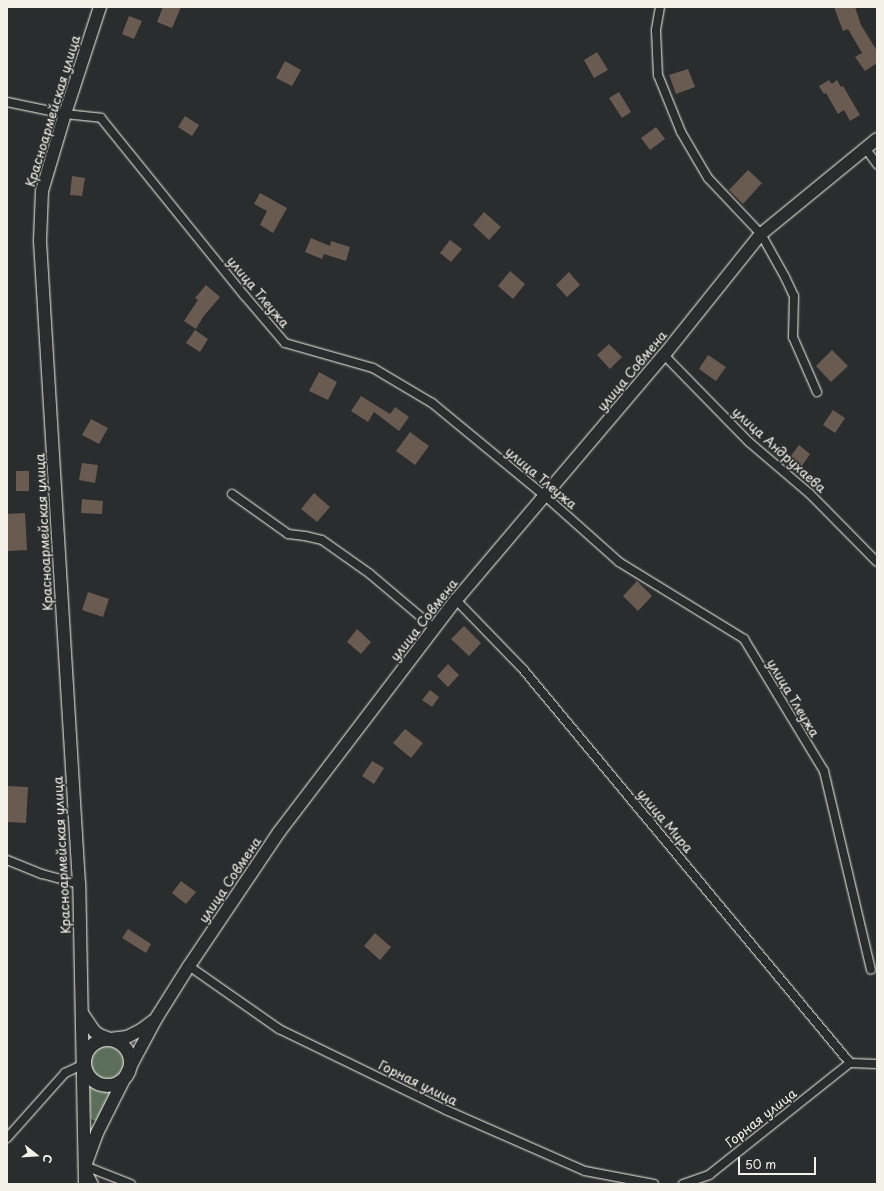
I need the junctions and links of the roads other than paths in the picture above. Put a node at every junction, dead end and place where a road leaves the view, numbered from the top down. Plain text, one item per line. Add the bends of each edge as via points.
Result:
1 (100, 7) edge
2 (660, 7) edge
3 (7, 102) edge
4 (65, 114) junction
5 (877, 139) edge
6 (866, 149) junction
7 (877, 164) edge
8 (761, 234) junction
9 (664, 355) junction
10 (817, 392) dead end
11 (232, 494) dead end
12 (545, 496) junction
13 (877, 562) edge
14 (456, 600) junction
15 (434, 628) junction
16 (7, 860) edge
17 (79, 884) junction
18 (189, 966) junction
19 (871, 970) dead end
20 (82, 1013) junction
21 (157, 1017) junction
22 (110, 1039) junction
23 (850, 1063) junction
24 (84, 1064) junction
25 (877, 1064) edge
26 (128, 1071) junction
27 (7, 1138) edge
28 (85, 1166) junction
29 (85, 1184) edge
30 (94, 1184) edge
31 (131, 1184) edge
32 (654, 1184) edge
33 (683, 1184) edge

1 - 4 street, Красноармейская улица
2 - 8 street via 656,30 658,75 681,132 708,178
3 - 4 street, улица Тлеужа
4 - 12 street, улица Тлеужа via 101,118 286,343 373,368 432,403
4 - 17 street, Красноармейская улица via 42,191 40,241
5 - 6 street, улица Совмена
6 - 7 street
6 - 8 street, улица Совмена
8 - 9 street, улица Совмена
8 - 10 street via 794,296 793,337
9 - 12 street, улица Совмена
9 - 13 street, улица Андрухаева via 749,442 810,494
11 - 15 street via 288,534 322,540 370,574
12 - 14 street, улица Совмена
12 - 19 street, улица Тлеужа via 619,562 744,639 824,771
14 - 15 street, улица Совмена
14 - 23 street, улица Мира via 522,668
15 - 18 street, улица Совмена via 279,832
16 - 17 street via 42,874
17 - 20 street, Красноармейская улица
18 - 21 street, улица Совмена
18 - 32 street, Горная улица via 279,1028 446,1110 586,1171
20 - 22 street via 99,1035
20 - 24 street, Красноармейская улица
21 - 22 street via 127,1037
21 - 26 street, улица Совмена
22 - 24 main road via 100,1040 91,1045 85,1053
22 - 26 main road via 120,1043 127,1050 130,1060
23 - 25 street
23 - 33 street, Горная улица via 709,1175
24 - 26 main road via 91,1079 107,1085 116,1083
24 - 27 street via 65,1073
24 - 28 street, Красноармейская улица
26 - 28 street, улица Совмена via 97,1132
28 - 29 street, улица Совмена
28 - 30 street
28 - 31 street

